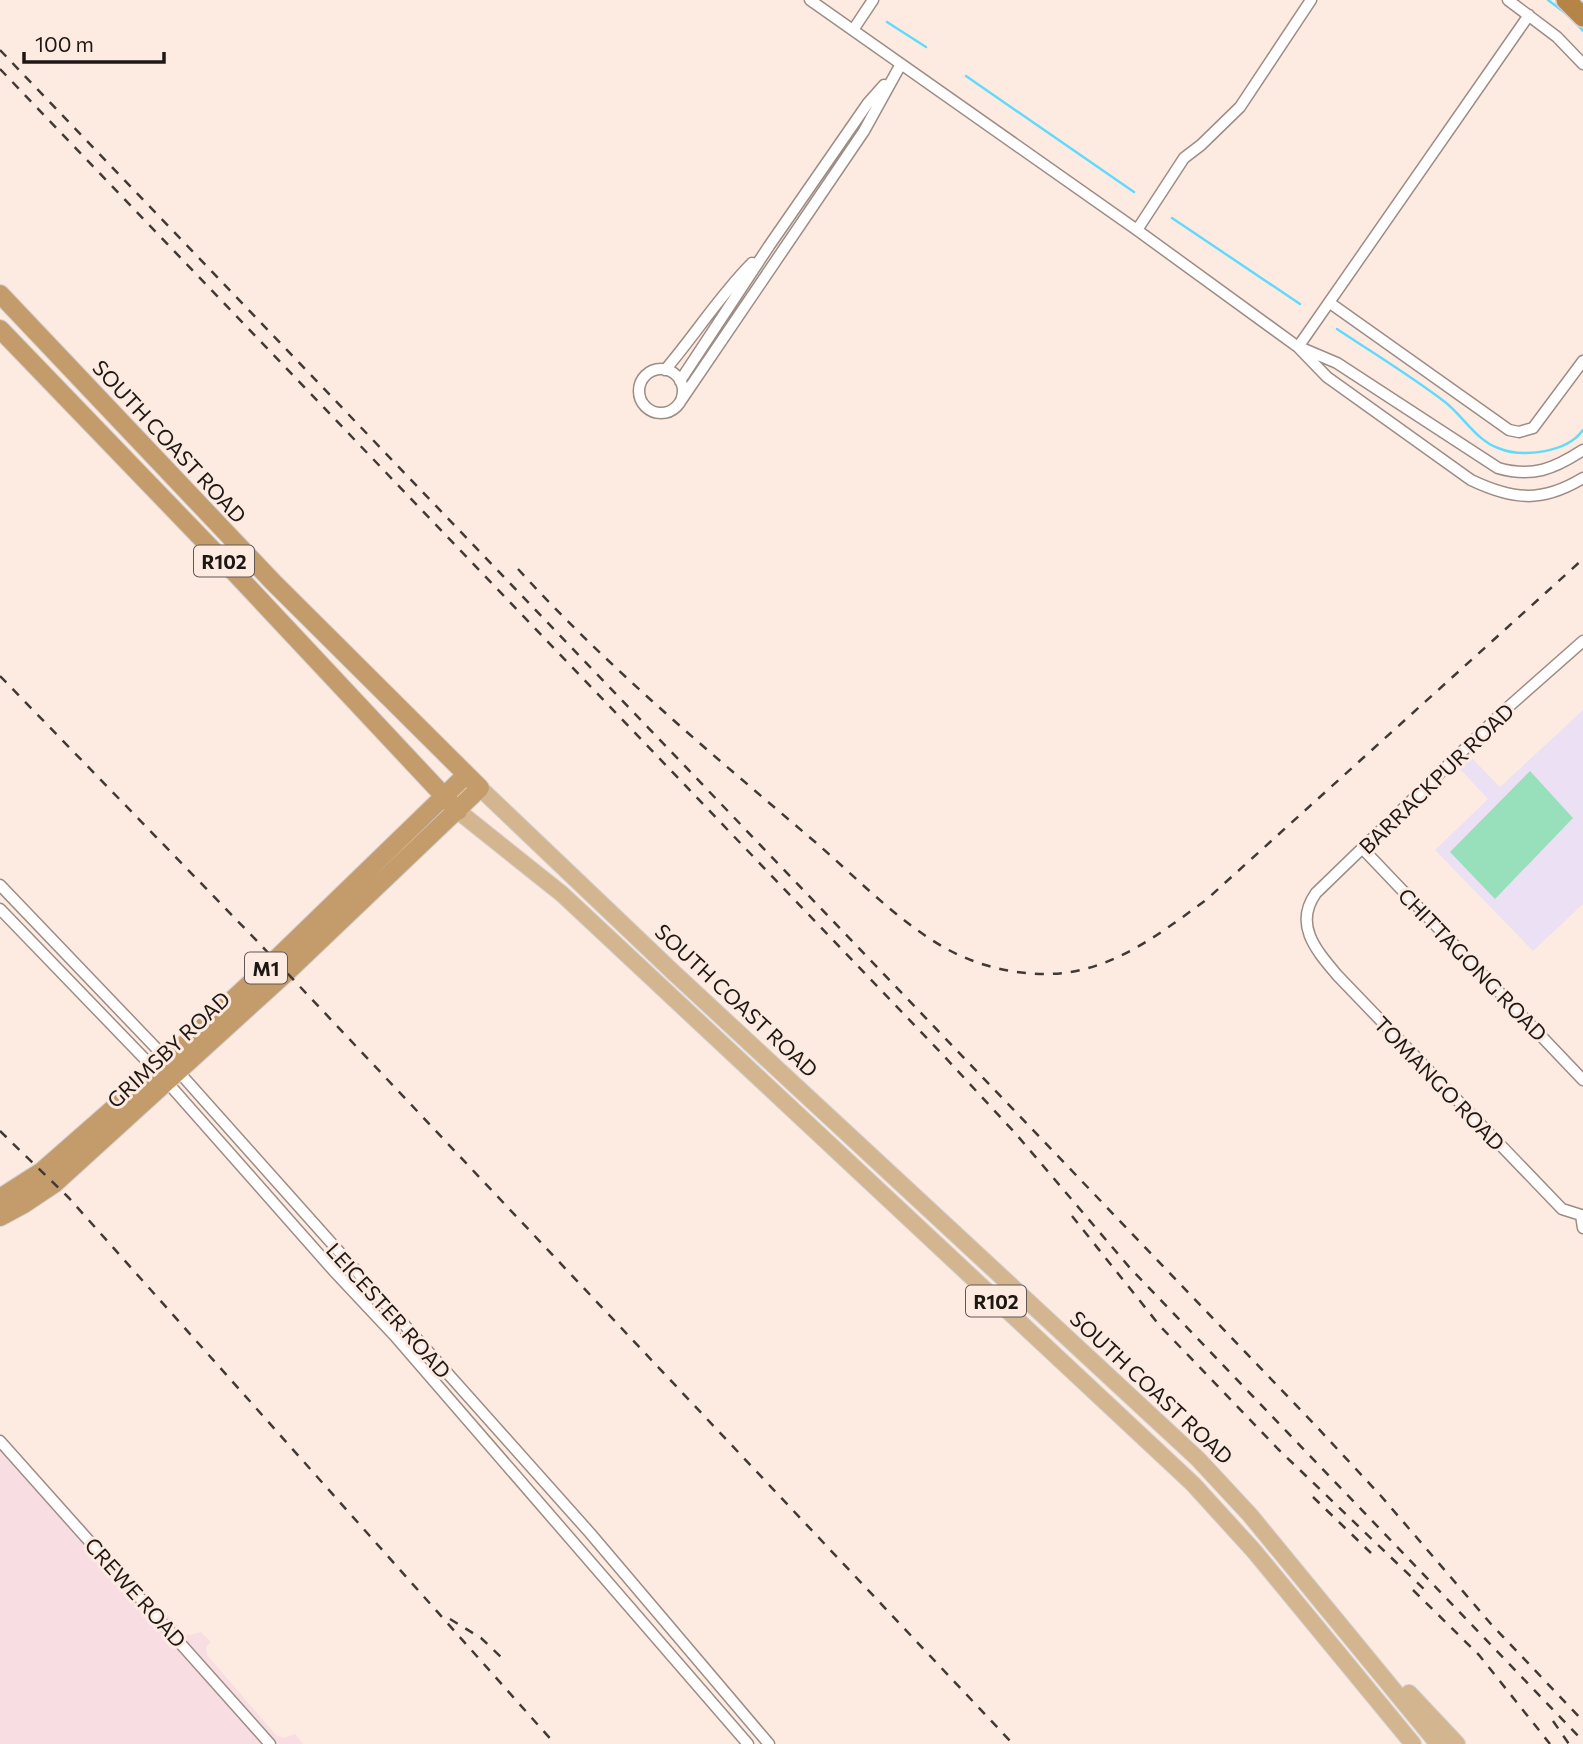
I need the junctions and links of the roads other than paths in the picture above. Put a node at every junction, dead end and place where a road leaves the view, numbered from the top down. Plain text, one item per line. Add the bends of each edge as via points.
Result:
1 (810, 0) edge
2 (873, 0) edge
3 (1311, 0) edge
4 (1508, 0) edge
5 (1566, 0) edge
6 (1529, 15) junction
7 (1583, 17) edge
8 (853, 30) junction
9 (901, 64) junction
10 (1583, 64) edge
11 (1137, 230) junction
12 (769, 246) junction
13 (0, 294) edge
14 (1331, 303) junction
15 (26, 321) junction
16 (4, 333) edge
17 (1298, 347) junction
18 (1583, 361) edge
19 (665, 370) junction
20 (680, 381) junction
21 (680, 402) junction
22 (1583, 450) edge
23 (1583, 478) edge
24 (1583, 641) edge
25 (1574, 650) junction
26 (1583, 660) edge
27 (466, 775) junction
28 (480, 788) junction
29 (444, 796) junction
30 (458, 811) junction
31 (1362, 848) junction
32 (548, 854) junction
33 (533, 871) junction
34 (0, 885) edge
35 (0, 909) edge
36 (1306, 925) joint
37 (67, 953) junction
38 (55, 965) junction
39 (692, 989) junction
40 (676, 1002) junction
41 (777, 1068) junction
42 (167, 1071) junction
43 (1583, 1080) edge
44 (763, 1083) junction
45 (834, 1121) junction
46 (820, 1137) junction
47 (868, 1153) junction
48 (855, 1169) junction
49 (13, 1197) edge
50 (1582, 1210) edge
51 (0, 1217) edge
52 (1583, 1228) edge
53 (960, 1237) junction
54 (944, 1253) junction
55 (1130, 1395) junction
56 (1115, 1412) junction
57 (0, 1441) edge
58 (1304, 1580) junction
59 (1290, 1595) junction
60 (1372, 1663) junction
61 (1368, 1691) junction
62 (748, 1719) junction
63 (736, 1729) junction
64 (270, 1744) edge
65 (748, 1744) edge
66 (769, 1744) edge
67 (1402, 1744) edge
68 (1413, 1744) edge
69 (1438, 1744) edge
70 (1457, 1744) edge

1 - 8 street
2 - 8 street
3 - 11 street via 1240,107 1184,159
4 - 6 street
5 - 7 highway
6 - 10 street
6 - 14 street
8 - 9 street
9 - 11 street
9 - 12 street via 868,103
9 - 21 street via 864,131
11 - 17 street
12 - 19 street via 732,284
12 - 20 street
13 - 15 highway, SOUTH COAST ROAD / R102
14 - 17 street
14 - 18 street via 1509,430 1533,428
15 - 16 highway
15 - 27 highway, SOUTH COAST ROAD / R102 via 273,582
16 - 29 highway, SOUTH COAST ROAD / R102
17 - 22 street via 1336,363 1498,468 1527,474 1564,462
17 - 23 street via 1327,377 1369,408 1471,480 1496,492 1540,495 1561,491
19 - 20 street
19 - 21 street via 643,378 640,399 649,410 663,413
20 - 21 street
24 - 25 street, BARRACKPUR ROAD
25 - 26 street
25 - 31 street, BARRACKPUR ROAD
27 - 28 highway, SOUTH COAST ROAD / R102
27 - 29 highway, GRIMSBY ROAD / M1
28 - 30 highway, GRIMSBY ROAD / M1
28 - 32 main road, SOUTH COAST ROAD / R102
29 - 30 highway, SOUTH COAST ROAD / R102
29 - 42 highway, GRIMSBY ROAD / M1
30 - 33 main road, SOUTH COAST ROAD / R102
30 - 42 highway, GRIMSBY ROAD / M1
31 - 36 street, BARRACKPUR ROAD via 1316,893
31 - 43 street, CHITTAGONG ROAD
32 - 33 main road
32 - 39 main road, SOUTH COAST ROAD / R102
33 - 40 main road, SOUTH COAST ROAD / R102
34 - 37 street, LEICESTER ROAD
35 - 38 street, LEICESTER ROAD
36 - 50 street, TOMANGO ROAD via 1315,948 1355,994 1562,1209
37 - 38 street
37 - 42 street, LEICESTER ROAD
38 - 42 street, LEICESTER ROAD
39 - 40 main road
39 - 41 main road, SOUTH COAST ROAD / R102
40 - 44 main road, SOUTH COAST ROAD / R102
41 - 44 main road
41 - 45 main road, SOUTH COAST ROAD / R102
42 - 49 highway, GRIMSBY ROAD / M1
42 - 62 street, LEICESTER ROAD via 590,1533
42 - 63 street, LEICESTER ROAD via 333,1270
44 - 46 main road, SOUTH COAST ROAD / R102
45 - 46 main road
45 - 47 main road, SOUTH COAST ROAD / R102
46 - 48 main road, SOUTH COAST ROAD / R102
47 - 48 main road
47 - 53 main road, SOUTH COAST ROAD / R102
48 - 54 main road, SOUTH COAST ROAD / R102
49 - 51 highway, GRIMSBY ROAD / M1
50 - 52 street, TOMANGO ROAD
53 - 54 main road
53 - 55 main road, SOUTH COAST ROAD / R102
54 - 56 main road, SOUTH COAST ROAD / R102
55 - 56 main road
55 - 58 main road, SOUTH COAST ROAD / R102 via 1218,1479
56 - 59 main road, SOUTH COAST ROAD / R102 via 1193,1484
57 - 64 street, CREWE ROAD
58 - 59 main road
58 - 60 main road, SOUTH COAST ROAD / R102
59 - 61 main road, SOUTH COAST ROAD / R102
60 - 69 main road, SOUTH COAST ROAD / R102
60 - 70 main road via 1394,1677
61 - 67 main road
61 - 68 main road, SOUTH COAST ROAD / R102
62 - 63 street
62 - 66 street, LEICESTER ROAD
63 - 65 street, LEICESTER ROAD

